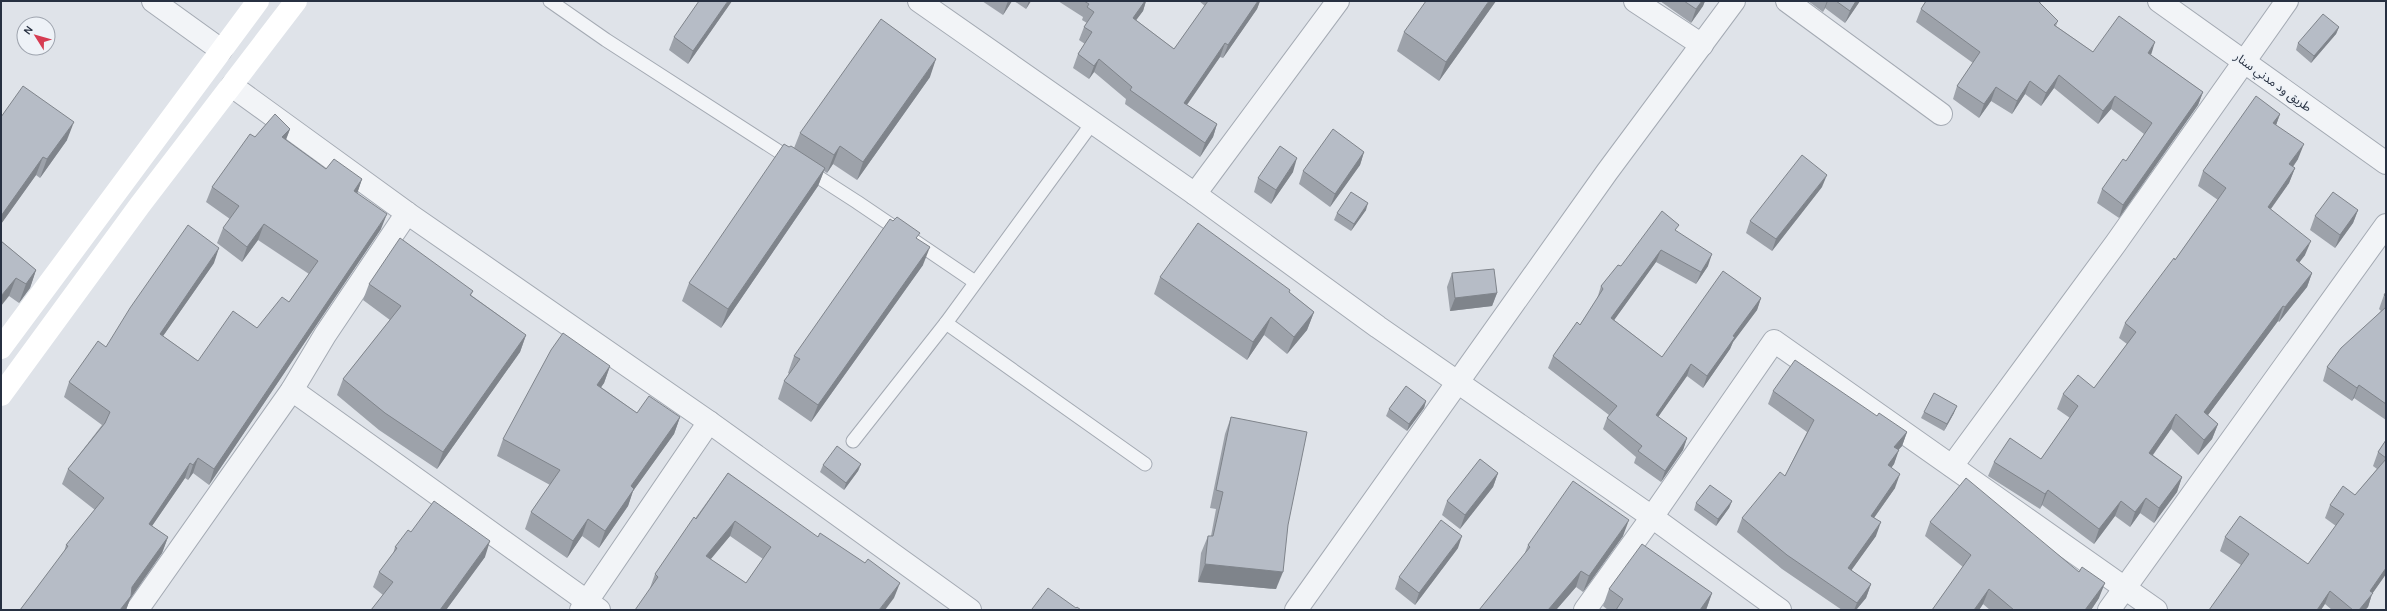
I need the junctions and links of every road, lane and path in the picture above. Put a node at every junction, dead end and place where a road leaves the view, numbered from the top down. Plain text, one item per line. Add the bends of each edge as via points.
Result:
1 (153, 1) edge
2 (258, 1) edge
3 (296, 1) edge
4 (550, 1) edge
5 (919, 1) edge
6 (1338, 1) edge
7 (1635, 1) edge
8 (1734, 1) edge
9 (1787, 1) edge
10 (2159, 1) edge
11 (2287, 1) edge
12 (1702, 45) junction
13 (221, 50) junction
14 (2244, 61) junction
15 (232, 86) junction
16 (1941, 114) dead end
17 (1092, 122) junction
18 (2386, 163) edge
19 (1195, 194) junction
20 (407, 213) junction
21 (2386, 225) edge
22 (975, 282) junction
23 (946, 323) junction
24 (1, 348) edge
25 (1458, 383) junction
26 (292, 390) junction
27 (1, 395) edge
28 (710, 422) junction
29 (854, 440) dead end
30 (1145, 464) dead end
31 (1952, 466) junction
32 (1652, 517) junction
33 (2125, 589) junction
34 (589, 607) edge
35 (136, 610) edge
36 (970, 610) edge
37 (1296, 610) edge
38 (1585, 610) edge
39 (1780, 610) edge
40 (2110, 610) edge
41 (2156, 610) edge

1 - 13 street
2 - 13 street
3 - 15 street
4 - 22 lane
5 - 17 street
6 - 19 street
7 - 12 street
8 - 12 street
9 - 16 street
10 - 14 street, طريق ود مدني سنار
11 - 14 street
12 - 25 street via 1607,172
13 - 24 street
14 - 18 street, طريق ود مدني سنار
14 - 31 street via 2116,243
15 - 20 street
15 - 27 street
17 - 19 street
17 - 22 lane via 1041,196
19 - 25 street
20 - 26 street via 325,335
20 - 28 street
21 - 33 street
22 - 23 lane
23 - 29 lane
23 - 30 lane
25 - 32 street
25 - 37 street
26 - 34 street
26 - 35 street
28 - 34 street
28 - 36 street
31 - 32 street via 1774,341
31 - 33 street
32 - 38 street
32 - 39 street
33 - 40 street
33 - 41 street

